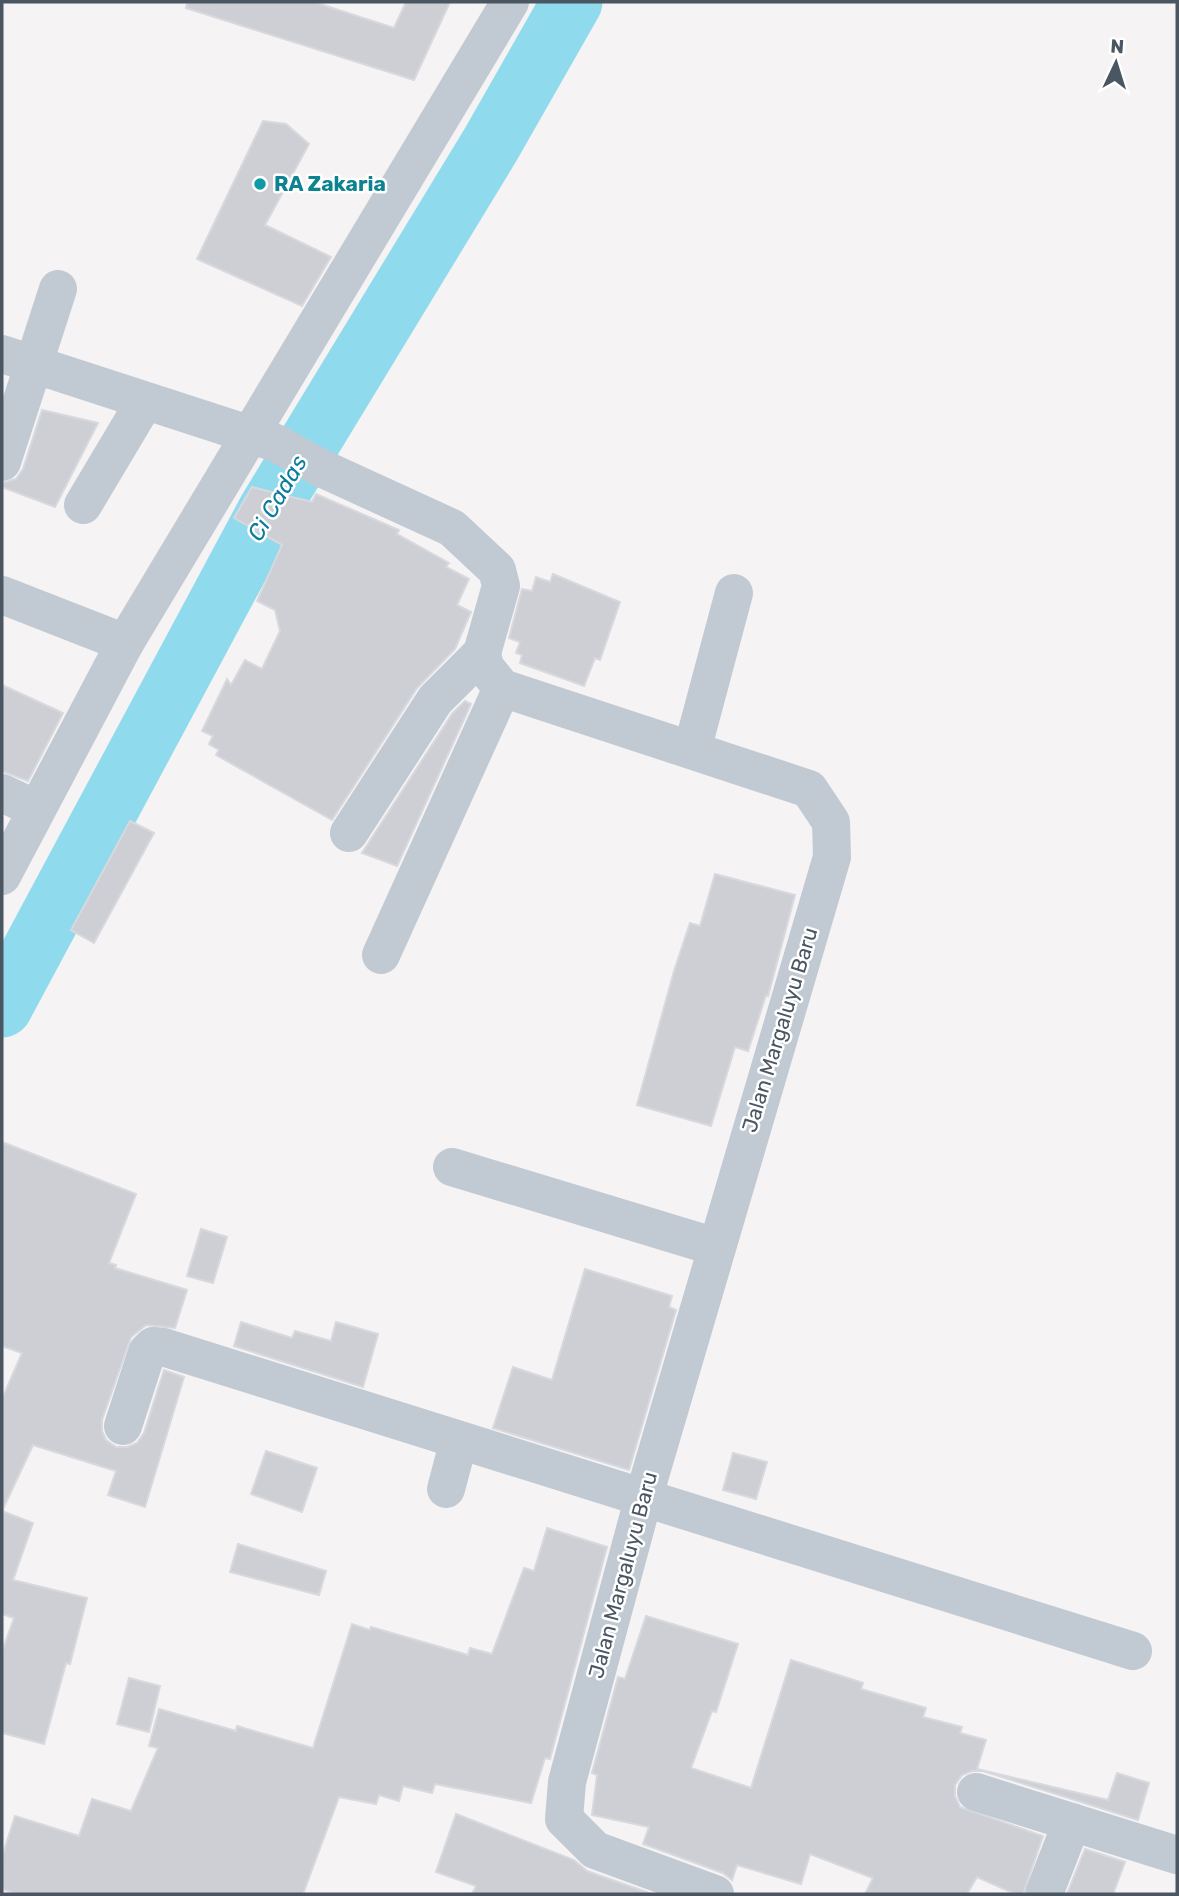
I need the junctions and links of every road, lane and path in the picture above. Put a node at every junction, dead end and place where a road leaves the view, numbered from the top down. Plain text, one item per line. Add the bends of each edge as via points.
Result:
1 (510, 2) edge
2 (58, 289) dead end
3 (18, 360) edge
4 (145, 401) junction
5 (263, 439) junction
6 (2, 461) edge
7 (83, 505) dead end
8 (734, 593) dead end
9 (2, 595) edge
10 (125, 643) junction
11 (482, 653) junction
12 (502, 688) junction
13 (692, 750) junction
14 (2, 793) edge
15 (36, 809) junction
16 (349, 833) dead end
17 (2, 876) edge
18 (381, 955) dead end
19 (452, 1167) dead end
20 (716, 1247) junction
21 (123, 1426) dead end
22 (459, 1440) junction
23 (446, 1489) dead end
24 (644, 1496) junction
25 (1133, 1651) dead end
26 (976, 1792) dead end
27 (1072, 1822) junction
28 (1177, 1855) edge
29 (715, 1894) edge
30 (1044, 1894) edge

1 - 5 street
2 - 3 street
3 - 4 street
3 - 6 street
4 - 5 street
4 - 7 street
5 - 10 street
5 - 11 street via 452,528 485,556 497,570 501,586
8 - 13 street
9 - 10 street
10 - 15 street
11 - 12 street via 485,667
11 - 16 street via 435,700
12 - 13 street, Jalan Margaluyu Baru
12 - 18 street
13 - 20 street, Jalan Margaluyu Baru via 809,789 831,822 831,857
14 - 15 street
15 - 17 street
19 - 20 street
20 - 24 street, Jalan Margaluyu Baru
21 - 22 street via 147,1352 153,1346
22 - 23 street
22 - 24 street
24 - 25 street
24 - 29 street, Jalan Margaluyu Baru via 567,1782 564,1819 595,1850
26 - 27 street
27 - 28 street
27 - 30 street

